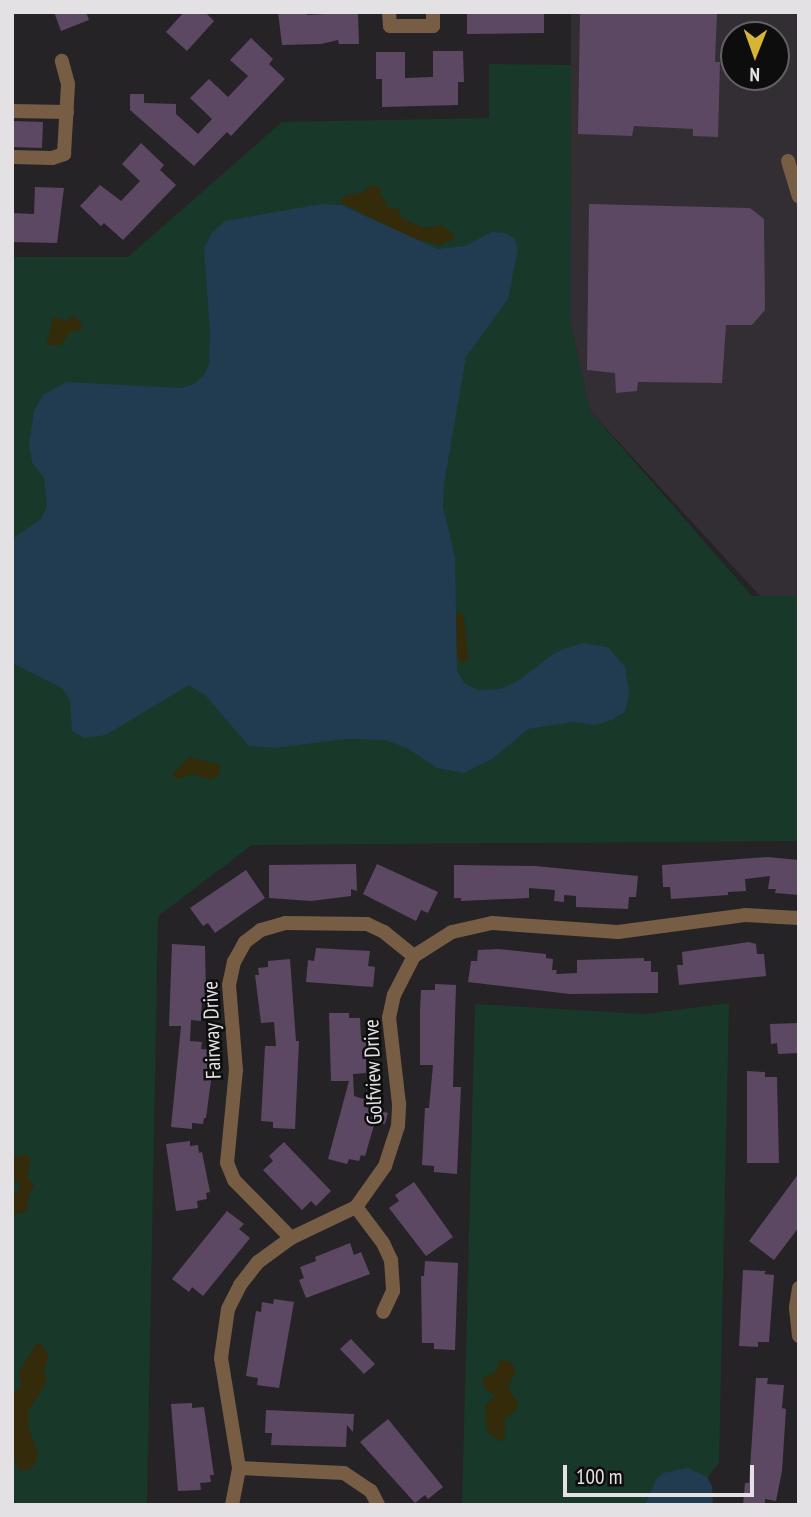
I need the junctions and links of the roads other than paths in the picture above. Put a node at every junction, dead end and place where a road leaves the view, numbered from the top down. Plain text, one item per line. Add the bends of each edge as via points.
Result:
1 (389, 12) edge
2 (433, 12) edge
3 (62, 61) dead end
4 (12, 111) edge
5 (68, 112) junction
6 (12, 157) edge
7 (788, 161) dead end
8 (799, 196) edge
9 (799, 918) edge
10 (414, 956) junction
11 (356, 1207) junction
12 (291, 1238) junction
13 (799, 1288) edge
14 (383, 1312) dead end
15 (799, 1336) edge
16 (239, 1468) junction
17 (232, 1505) edge
18 (379, 1505) edge

1 - 2 street via 390,26 433,26
3 - 5 street
4 - 5 street
5 - 6 street via 64,153 52,158
7 - 8 street
9 - 10 street via 745,915 618,932 492,923 452,932
10 - 11 street, Golfview Drive via 394,995 389,1018 399,1104 394,1146 377,1180
10 - 12 street, Fairway Drive via 367,924 285,923 261,930 245,942 234,962 229,985 236,1070 227,1163 234,1180
11 - 12 street, Golfview Drive
11 - 14 street via 383,1242 391,1261 393,1291
12 - 16 street, Golfview Drive via 258,1262 228,1309 221,1358
13 - 15 street
16 - 17 street, Golfview Drive
16 - 18 street via 344,1473 372,1491

